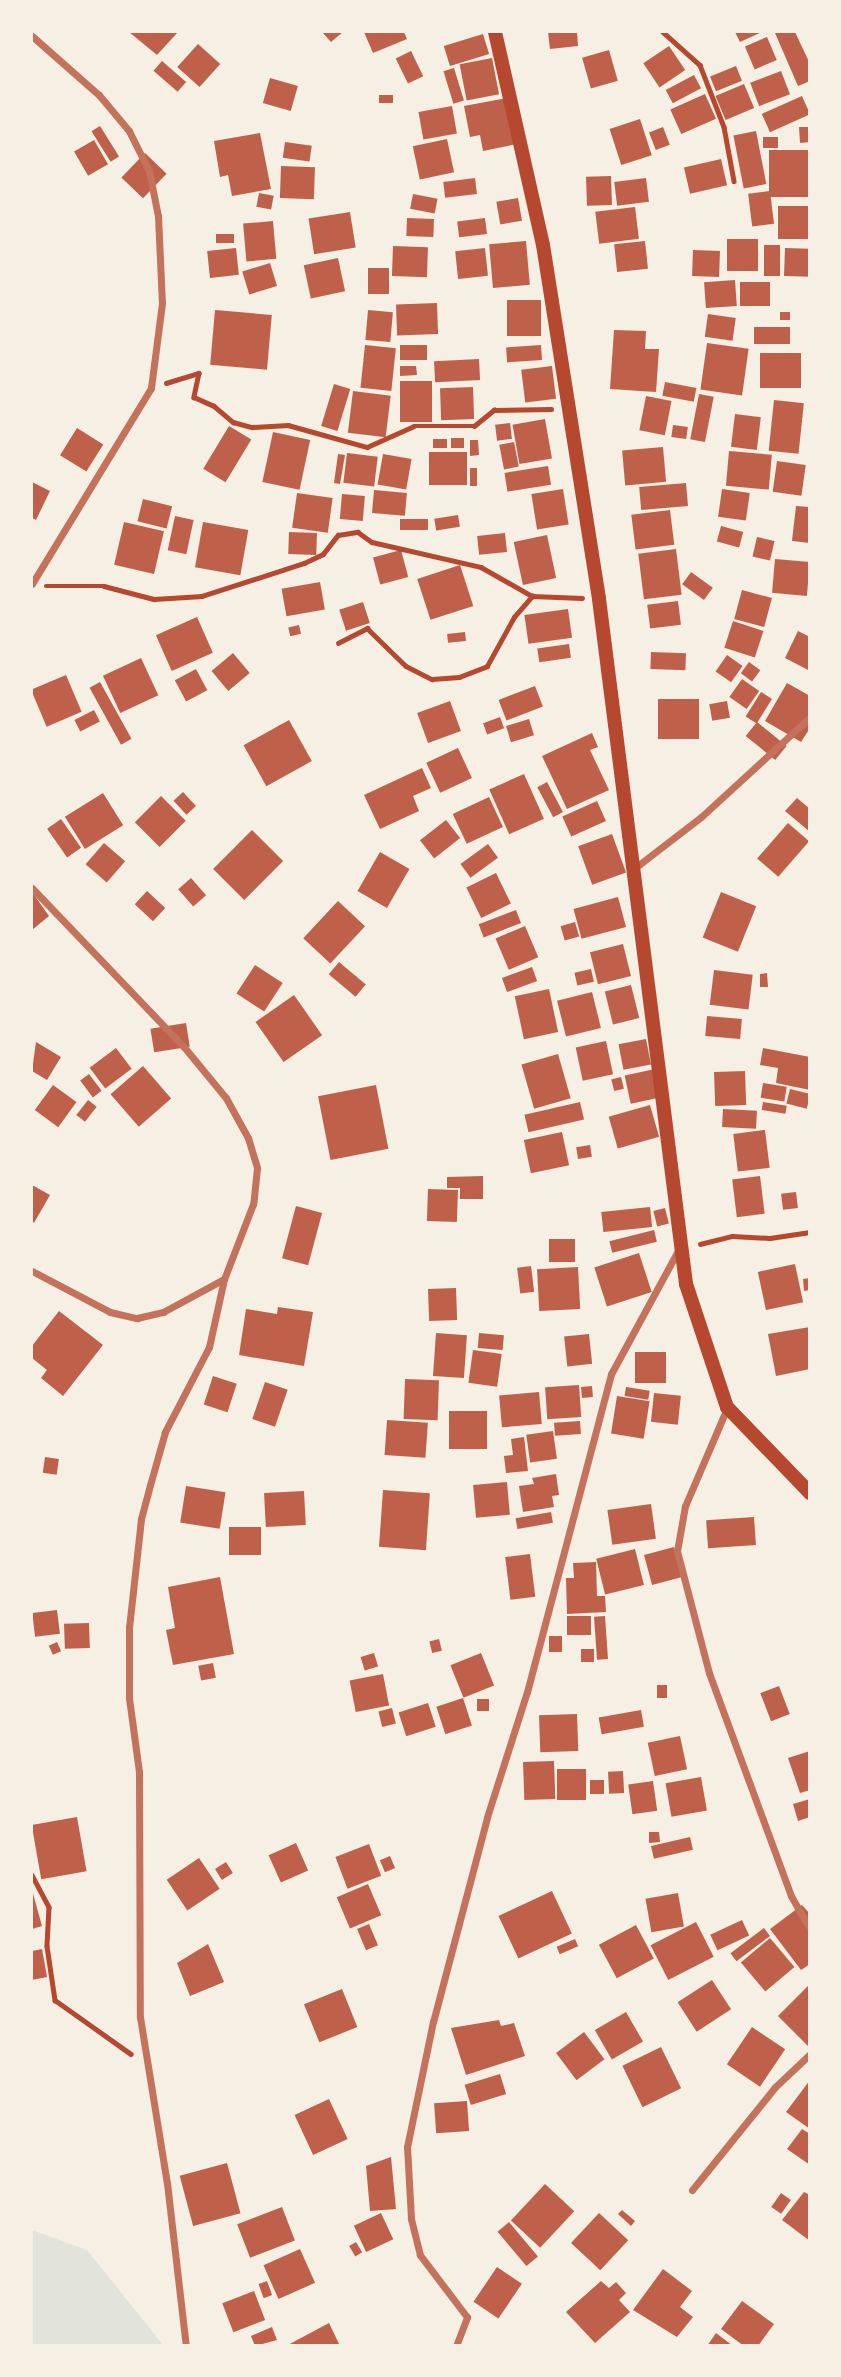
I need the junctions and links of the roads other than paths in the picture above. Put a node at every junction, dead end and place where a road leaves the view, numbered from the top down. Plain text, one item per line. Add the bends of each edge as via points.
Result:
1 (495, 32) edge
2 (32, 36) edge
3 (32, 585) edge
4 (810, 717) edge
5 (636, 867) junction
6 (32, 888) edge
7 (679, 1248) junction
8 (32, 1271) edge
9 (223, 1279) junction
10 (727, 1407) junction
11 (810, 1493) edge
12 (810, 1929) edge
13 (810, 2054) edge
14 (692, 2190) dead end
15 (186, 2346) edge
16 (456, 2346) edge

1 - 5 main road via 543,244
2 - 3 street via 99,95 129,131 149,171 158,216 162,303 151,388
4 - 5 street via 710,809
5 - 7 main road
6 - 9 street via 184,1047 226,1098 248,1138 257,1168 253,1204
7 - 10 main road
7 - 16 street via 611,1374 530,1679 487,1817 412,2122 407,2147 411,2218 420,2255 467,2317
8 - 9 street via 110,1312 137,1318 163,1312
9 - 15 street via 209,1347 165,1432 150,1485 141,1519 129,1628 129,1698 139,1772 140,2017
10 - 11 main road
10 - 12 street via 685,1506 677,1551 709,1673 791,1896
13 - 14 street via 775,2087

